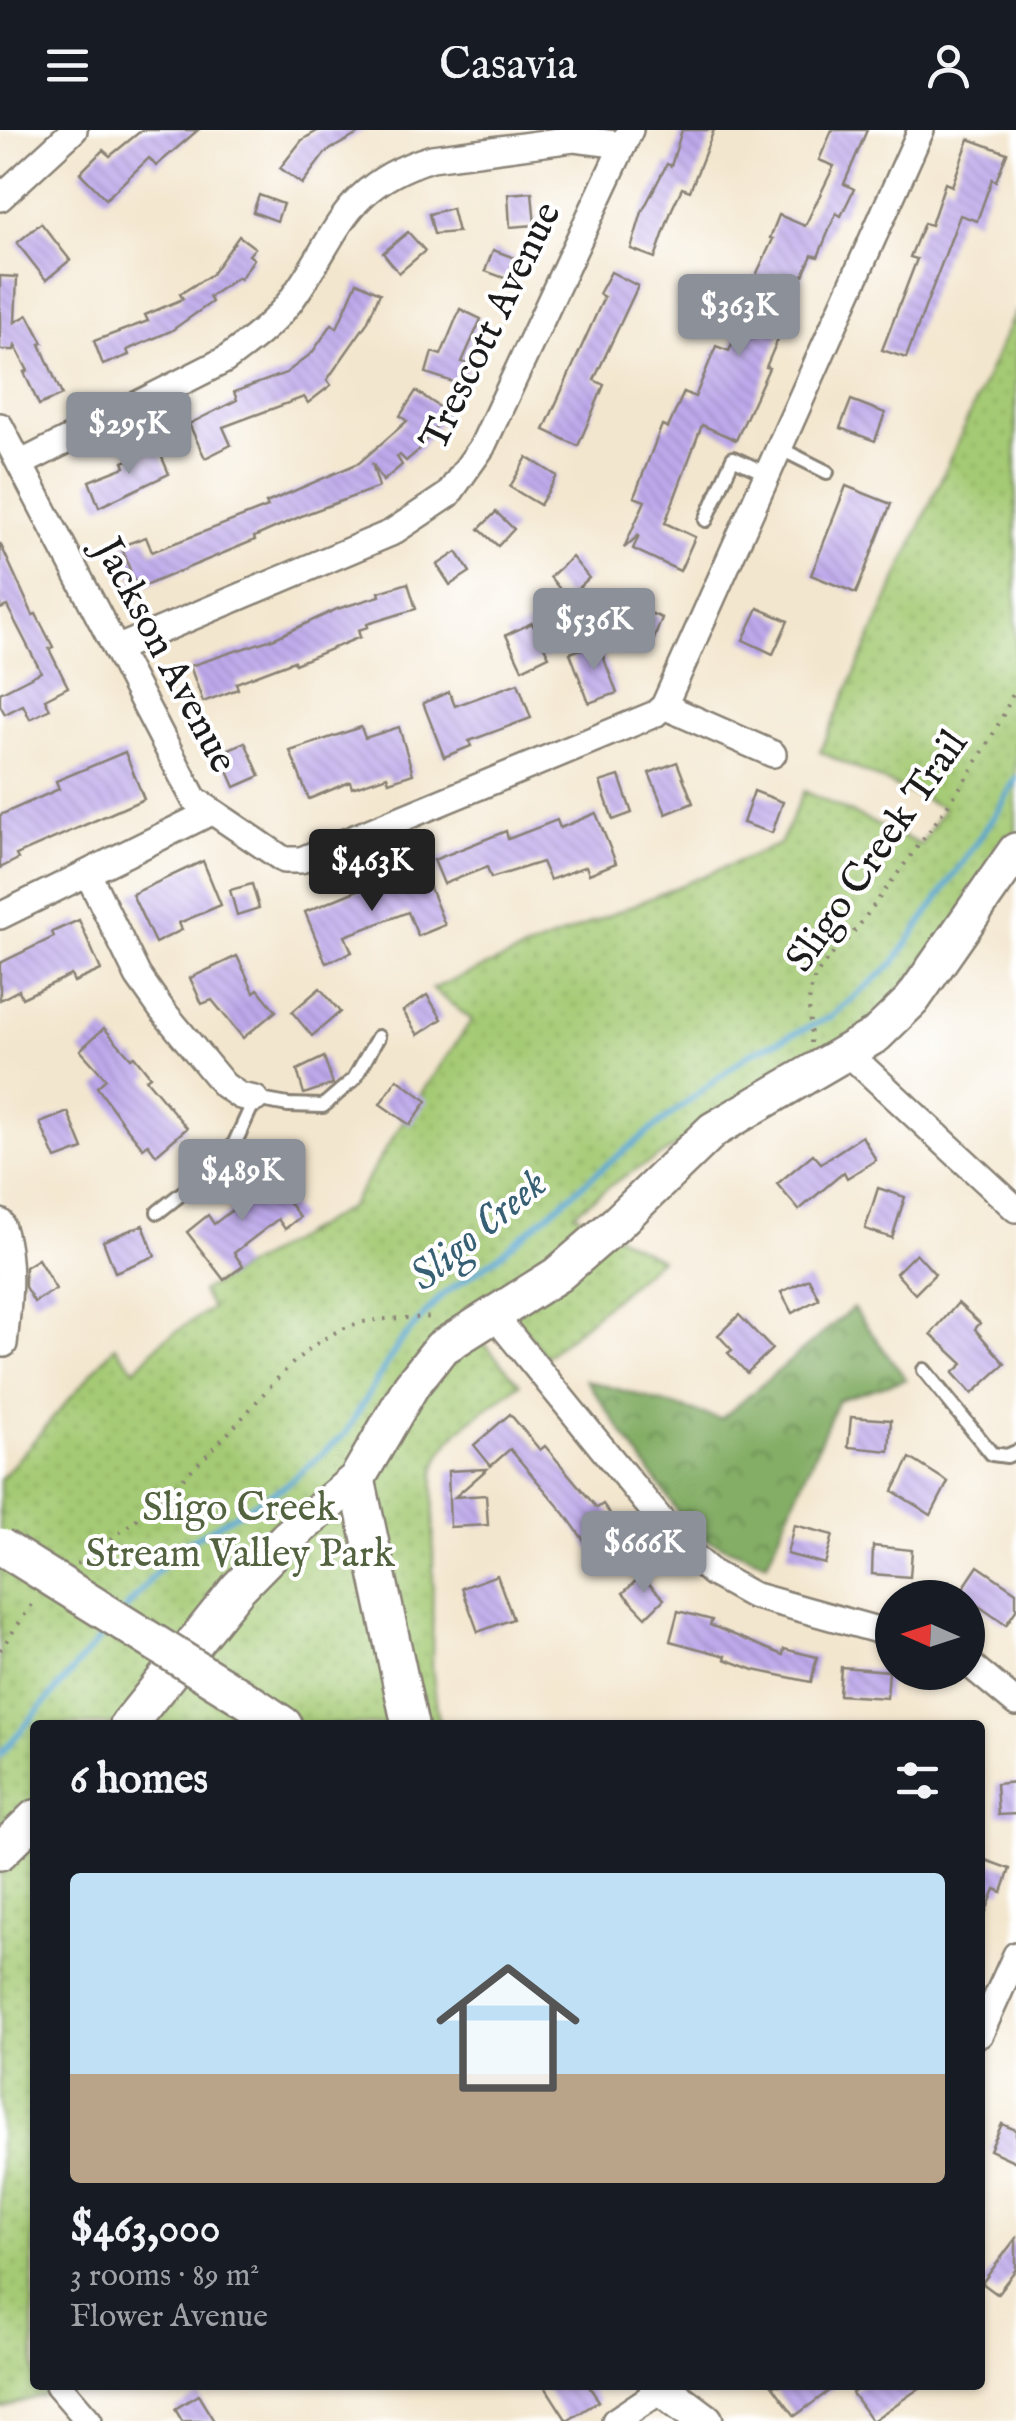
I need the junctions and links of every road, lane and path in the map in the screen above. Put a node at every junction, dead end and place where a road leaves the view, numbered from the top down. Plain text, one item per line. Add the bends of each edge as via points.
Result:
1 (74, 130) edge
2 (922, 130) edge
3 (627, 138) edge
4 (0, 198) edge
5 (0, 426) edge
6 (778, 448) junction
7 (20, 464) junction
8 (827, 472) dead end
9 (767, 474) junction
10 (706, 520) dead end
11 (116, 649) junction
12 (1016, 687) edge
13 (664, 706) junction
14 (773, 754) dead end
15 (212, 812) junction
16 (1016, 851) edge
17 (88, 874) junction
18 (0, 916) edge
19 (378, 1037) dead end
20 (848, 1052) junction
21 (812, 1054) dead end
22 (255, 1099) junction
23 (1016, 1210) edge
24 (158, 1212) dead end
25 (0, 1222) edge
26 (493, 1314) junction
27 (444, 1317) dead end
28 (4, 1344) dead end
29 (924, 1370) dead end
30 (1016, 1452) edge
31 (356, 1479) junction
32 (0, 1546) edge
33 (65, 1572) dead end
34 (41, 1594) dead end
35 (875, 1629) edge
36 (0, 1650) edge
37 (985, 1677) edge
38 (1016, 1703) edge
39 (270, 1716) edge
40 (132, 1720) edge
41 (409, 1720) edge
42 (30, 1823) edge
43 (0, 1852) edge
44 (1016, 1955) edge
45 (985, 2023) edge
46 (62, 2390) edge
47 (659, 2390) edge
48 (667, 2390) edge
49 (89, 2421) edge
50 (615, 2421) edge
51 (705, 2421) edge

1 - 4 street
2 - 6 street
3 - 7 street via 574,139 409,165 341,217 288,303 255,338 225,360
3 - 11 street, Trescott Avenue via 482,447 448,495 391,533
5 - 7 street, Jackson Avenue
6 - 8 lane
6 - 9 street
7 - 11 street, Jackson Avenue
9 - 10 lane via 733,458
9 - 13 street
11 - 15 street, Jackson Avenue via 194,799
12 - 21 path, Sligo Creek Trail via 1002,722 924,835 818,973 810,998
13 - 14 street
13 - 15 street, Jackson Avenue via 302,860 284,860
15 - 17 street
16 - 20 street via 912,1000
17 - 18 street
17 - 22 street via 162,1010 224,1085
19 - 22 lane via 354,1079 323,1106
20 - 23 street
20 - 26 street via 713,1130 557,1275
22 - 24 lane via 232,1149
25 - 28 street via 8,1274
26 - 31 street via 441,1348
26 - 35 street via 682,1546 712,1572 752,1595
27 - 33 path via 342,1328 271,1383 172,1490
29 - 30 lane via 992,1454
31 - 40 street via 238,1588
31 - 41 street
32 - 39 street, bridge
34 - 36 path
37 - 38 street
42 - 43 street
44 - 45 street
46 - 49 street
47 - 50 street
48 - 51 street

